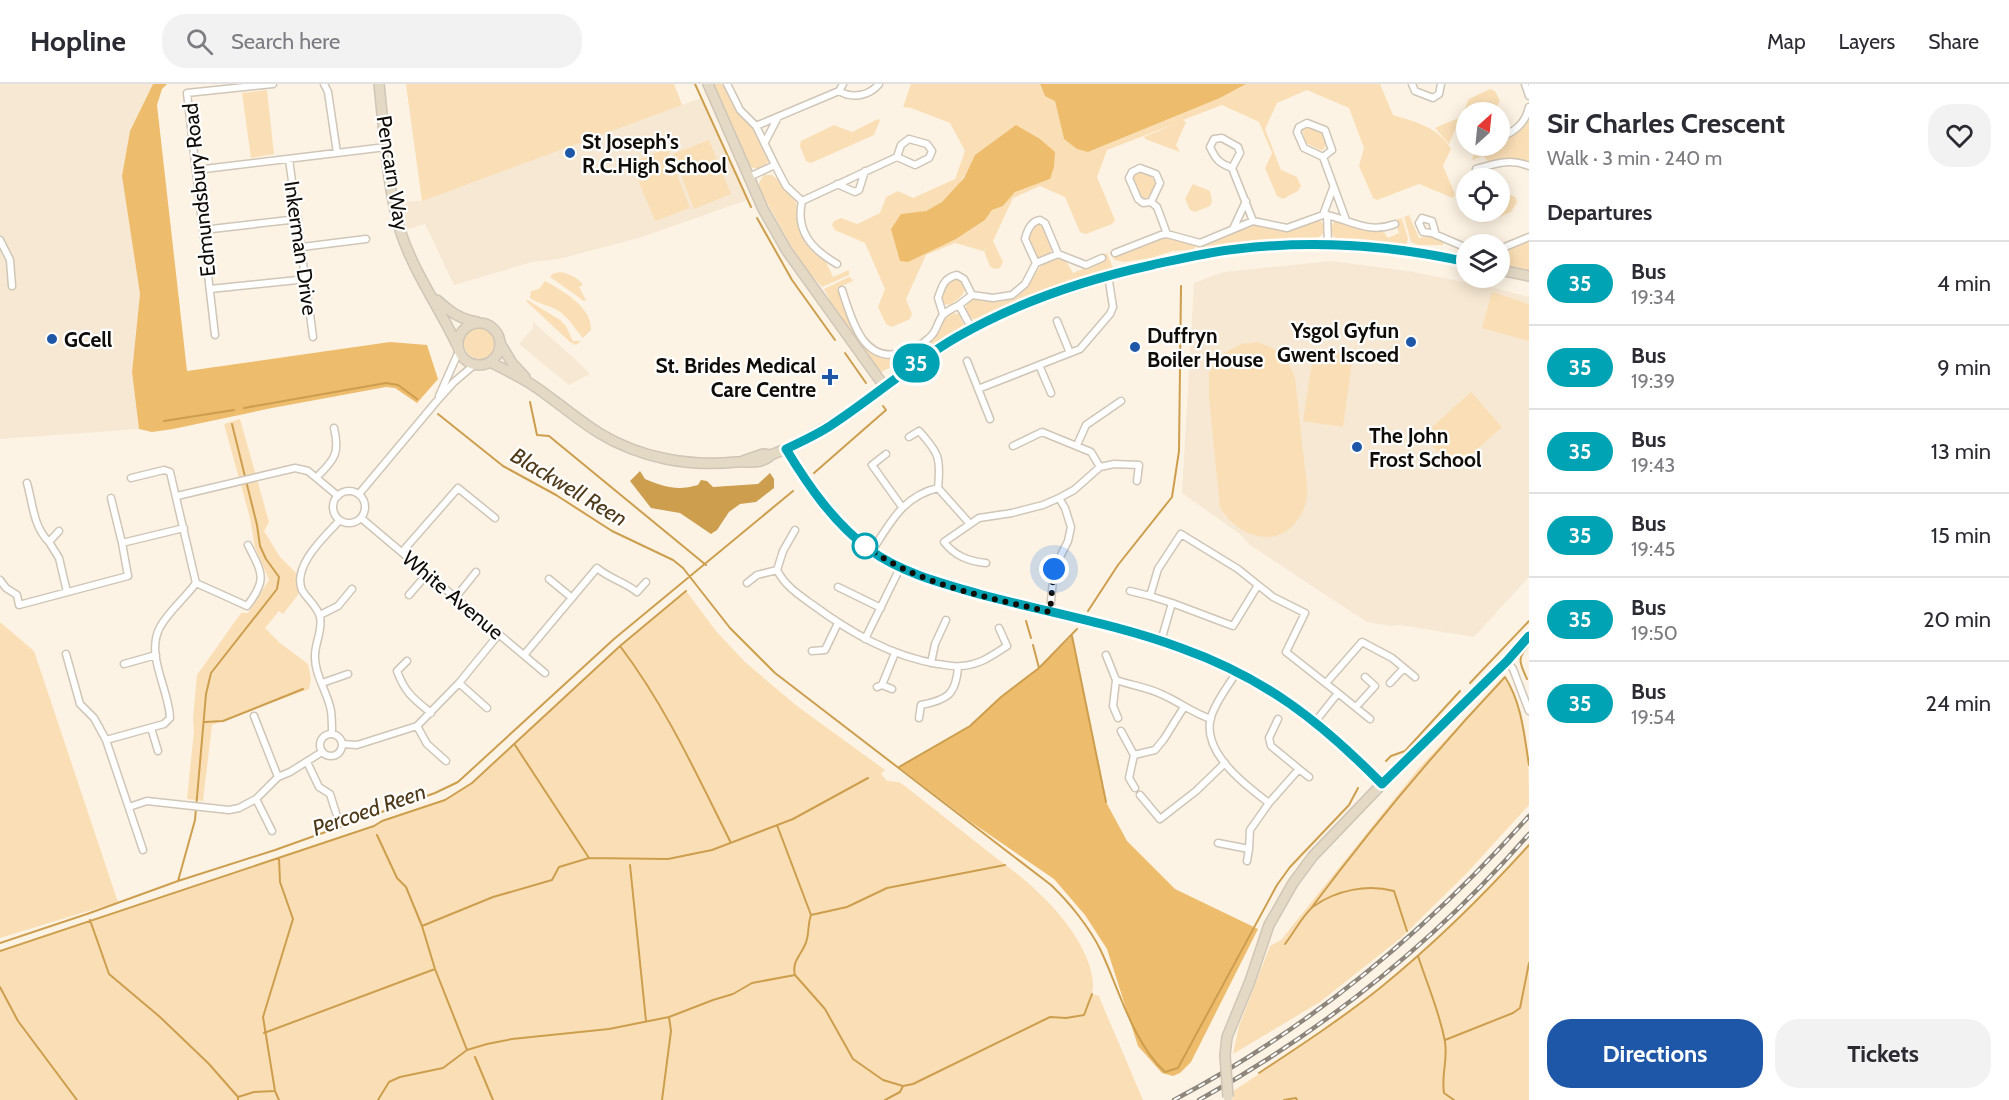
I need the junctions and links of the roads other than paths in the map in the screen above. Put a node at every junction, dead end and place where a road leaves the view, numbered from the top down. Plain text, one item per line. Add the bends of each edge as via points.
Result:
1 (273, 84) edge
2 (324, 84) edge
3 (380, 84) edge
4 (708, 84) edge
5 (727, 84) edge
6 (843, 84) edge
7 (879, 84) edge
8 (1412, 84) edge
9 (1441, 84) edge
10 (1525, 84) edge
11 (261, 85) edge
12 (211, 87) edge
13 (839, 92) junction
14 (1529, 96) edge
15 (1529, 107) edge
16 (778, 117) junction
17 (756, 126) junction
18 (1510, 133) edge
19 (765, 142) junction
20 (386, 147) junction
21 (337, 153) junction
22 (1323, 157) junction
23 (897, 158) junction
24 (289, 159) junction
25 (775, 165) junction
26 (1529, 166) edge
27 (1232, 168) junction
28 (1480, 168) edge
29 (196, 170) junction
30 (865, 171) junction
31 (749, 177) junction
32 (837, 184) junction
33 (1333, 187) junction
34 (802, 201) junction
35 (1245, 201) junction
36 (1151, 202) junction
37 (1325, 215) junction
38 (298, 219) junction
39 (1346, 220) junction
40 (1254, 221) junction
41 (1395, 224) dead end
42 (1232, 229) junction
43 (203, 230) junction
44 (1167, 234) junction
45 (1436, 235) dead end
46 (1529, 237) edge
47 (366, 239) dead end
48 (0, 240) edge
49 (1456, 243) edge
50 (1328, 244) junction
51 (1510, 245) edge
52 (302, 247) junction
53 (1115, 253) dead end
54 (1058, 254) junction
55 (1102, 258) dead end
56 (1456, 260) edge
57 (1036, 263) junction
58 (837, 264) dead end
59 (1510, 272) edge
60 (1108, 275) junction
61 (1529, 276) edge
62 (307, 279) junction
63 (12, 286) dead end
64 (210, 289) junction
65 (842, 290) dead end
66 (429, 292) junction
67 (972, 295) junction
68 (959, 305) junction
69 (943, 314) junction
70 (1057, 321) dead end
71 (478, 323) junction
72 (972, 329) junction
73 (215, 335) dead end
74 (313, 337) dead end
75 (500, 343) junction
76 (458, 348) junction
77 (1070, 353) junction
78 (967, 361) dead end
79 (490, 362) junction
80 (474, 365) junction
81 (1039, 365) junction
82 (531, 384) junction
83 (884, 386) junction
84 (978, 389) junction
85 (1051, 393) dead end
86 (1121, 401) dead end
87 (436, 402) junction
88 (990, 419) dead end
89 (334, 428) dead end
90 (909, 437) dead end
91 (1077, 445) junction
92 (1013, 446) dead end
93 (786, 449) junction
94 (886, 454) dead end
95 (1100, 467) junction
96 (317, 477) junction
97 (130, 478) dead end
98 (1137, 481) dead end
99 (27, 483) dead end
100 (938, 488) junction
101 (359, 494) junction
102 (177, 496) junction
103 (338, 496) junction
104 (111, 498) dead end
105 (1059, 498) junction
106 (902, 507) junction
107 (361, 518) junction
108 (495, 518) dead end
109 (340, 520) junction
110 (970, 524) junction
111 (184, 528) junction
112 (795, 530) dead end
113 (59, 531) dead end
114 (49, 542) junction
115 (944, 542) junction
116 (122, 543) junction
117 (936, 544) dead end
118 (248, 545) dead end
119 (872, 551) junction
120 (402, 552) junction
121 (986, 563) dead end
122 (900, 568) junction
123 (777, 570) junction
124 (476, 572) dead end
125 (427, 574) junction
126 (549, 579) dead end
127 (0, 580) edge
128 (646, 582) dead end
129 (196, 583) junction
130 (747, 583) dead end
131 (1258, 585) junction
132 (838, 586) dead end
133 (352, 589) dead end
134 (1130, 591) dead end
135 (67, 592) junction
136 (409, 595) dead end
137 (1150, 596) junction
138 (456, 597) junction
139 (572, 598) junction
140 (1172, 603) junction
141 (881, 608) junction
142 (1050, 612) junction
143 (320, 615) junction
144 (946, 620) dead end
145 (838, 623) junction
146 (999, 628) dead end
147 (499, 634) junction
148 (1529, 636) edge
149 (865, 639) junction
150 (1161, 641) junction
151 (812, 651) dead end
152 (895, 653) junction
153 (66, 654) dead end
154 (156, 655) junction
155 (524, 655) junction
156 (1106, 655) dead end
157 (407, 661) dead end
158 (1507, 661) junction
159 (931, 663) junction
160 (124, 664) dead end
161 (958, 667) junction
162 (1404, 668) junction
163 (1237, 672) junction
164 (545, 673) dead end
165 (348, 674) dead end
166 (1365, 677) dead end
167 (1415, 677) dead end
168 (1116, 680) junction
169 (459, 682) junction
170 (322, 683) junction
171 (1326, 683) junction
172 (1390, 683) dead end
173 (892, 689) dead end
174 (1338, 693) junction
175 (1184, 707) junction
176 (1356, 707) junction
177 (486, 708) dead end
178 (1529, 711) edge
179 (431, 713) junction
180 (254, 716) dead end
181 (919, 718) dead end
182 (1118, 718) dead end
183 (1210, 719) junction
184 (1278, 719) dead end
185 (1370, 719) dead end
186 (1315, 722) junction
187 (417, 726) junction
188 (151, 728) junction
189 (1121, 731) dead end
190 (332, 734) junction
191 (106, 740) junction
192 (342, 744) junction
193 (158, 751) dead end
194 (322, 752) junction
195 (1134, 755) junction
196 (446, 761) dead end
197 (307, 762) junction
198 (1225, 763) junction
199 (1299, 770) junction
200 (278, 777) junction
201 (1309, 777) dead end
202 (1382, 784) junction
203 (1135, 788) dead end
204 (1140, 795) dead end
205 (255, 799) junction
206 (1269, 803) junction
207 (129, 807) junction
208 (336, 813) dead end
209 (272, 831) dead end
210 (1218, 843) dead end
211 (1249, 849) junction
212 (142, 850) dead end
213 (1247, 861) dead end
214 (1227, 1098) edge

1 - 11 street, Edmundsbury Road
2 - 21 street
3 - 20 street, Pencarn Way
4 - 31 street
5 - 17 street via 740,110
6 - 13 street
7 - 13 street via 855,97
8 - 9 street via 1415,91 1432,98 1439,94
10 - 14 street
11 - 12 street, Edmundsbury Road
12 - 29 street, Edmundsbury Road via 187,93
13 - 16 street
15 - 18 street via 1523,123
16 - 17 street
16 - 19 street
17 - 19 street
19 - 25 street
20 - 21 street
20 - 66 street, Pencarn Way via 400,231
21 - 24 street
22 - 22 street via 1332,150 1325,130 1307,123 1299,127 1297,132 1304,147
22 - 33 street
23 - 23 street via 901,145 909,139 927,144 932,151 930,159 915,165
23 - 30 street
24 - 29 street
24 - 38 street, Inkerman Drive
25 - 31 street
25 - 34 street via 786,186
26 - 28 street via 1508,161
27 - 27 street via 1215,159 1210,147 1214,139 1222,138 1238,147 1240,153
27 - 35 street
29 - 43 street, Edmundsbury Road
30 - 32 street
30 - 32 street via 855,192
31 - 83 street via 787,251
32 - 34 street
33 - 37 street
33 - 39 street
34 - 58 street via 802,223 811,245
35 - 40 street
35 - 42 street
36 - 36 street via 1138,199 1129,178 1140,168 1156,174 1160,183
36 - 44 street via 1157,207
37 - 39 street
37 - 40 street via 1287,228
37 - 50 street
38 - 43 street
38 - 52 street, Inkerman Drive
39 - 41 street via 1371,229
40 - 42 street
42 - 44 street via 1200,243
43 - 64 street, Edmundsbury Road
44 - 53 street
45 - 49 street
46 - 51 street
47 - 52 street
48 - 63 street via 10,260
50 - 56 street via 1409,250
50 - 60 street via 1237,249
52 - 62 street, Inkerman Drive
54 - 55 street via 1086,265
54 - 57 street
54 - 57 street via 1043,221 1035,221 1025,239
57 - 67 street via 1025,284 1012,295
59 - 61 street
60 - 72 street via 1045,295
60 - 77 street via 1113,298 1110,314 1080,349
62 - 64 street
62 - 74 street, Inkerman Drive
64 - 73 street, Edmundsbury Road
65 - 69 street via 862,340 882,354 902,352 927,340
66 - 71 street, Pencarn Way via 451,313
66 - 76 street, Pencarn Way
67 - 68 street
67 - 69 street via 962,277 948,278 938,298
68 - 69 street
68 - 72 street
70 - 77 street
71 - 75 street via 493,328
71 - 76 street via 461,332
72 - 83 street
75 - 79 street via 498,354
75 - 82 street
76 - 80 street via 462,357
76 - 87 street
77 - 81 street
78 - 84 street
79 - 80 street
79 - 82 street
80 - 87 street
81 - 84 street
81 - 85 street
82 - 93 street via 599,433 654,456 712,464 741,462
83 - 93 street via 829,427
84 - 88 street
86 - 91 street via 1086,425
87 - 101 street
89 - 96 street via 336,455
90 - 100 street via 920,430 935,450 940,464
91 - 92 street via 1042,432
91 - 95 street via 1091,452
93 - 119 street via 824,506
94 - 106 street via 872,465
95 - 98 street via 1139,465
95 - 105 street
96 - 102 street via 295,468
96 - 103 street
97 - 102 street via 170,472
99 - 114 street via 36,521
100 - 106 street via 924,491
100 - 110 street
101 - 103 street via 346,491
101 - 107 street via 366,509
102 - 111 street
103 - 109 street via 333,507
104 - 116 street
105 - 110 street via 1012,513 979,518
105 - 142 street via 1071,527 1054,569
106 - 119 street
107 - 109 street via 349,523
107 - 120 street, White Avenue
108 - 120 street via 458,488
109 - 143 street via 312,550 300,577 305,595
110 - 115 street
111 - 116 street
111 - 129 street
112 - 123 street
113 - 114 street
114 - 135 street via 59,558
115 - 117 street
115 - 121 street via 953,553
116 - 135 street via 128,576
118 - 129 street via 262,573 262,583 248,606
119 - 122 street
120 - 125 street, White Avenue
122 - 141 street
122 - 142 street
123 - 130 street via 757,575
123 - 145 street via 790,589
124 - 138 street
125 - 136 street
125 - 138 street, White Avenue
126 - 139 street
127 - 135 street via 17,595 19,604
128 - 139 street via 637,592 597,568
129 - 154 street via 162,624 156,636
131 - 137 street via 1181,534 1158,569
131 - 140 street via 1233,626
131 - 171 street via 1305,613 1286,652
132 - 141 street
133 - 143 street via 339,606
134 - 137 street
137 - 140 street
138 - 147 street, White Avenue
139 - 155 street
140 - 150 street
141 - 149 street
142 - 150 street
143 - 170 street via 314,657
144 - 159 street
145 - 149 street
145 - 151 street via 825,650
146 - 161 street via 1007,646 989,659
147 - 155 street, White Avenue
147 - 169 street
148 - 158 street
149 - 152 street
150 - 163 street
152 - 159 street
152 - 173 street via 880,686
153 - 191 street via 80,704 94,718
154 - 160 street
154 - 188 street via 170,718
155 - 164 street, White Avenue
156 - 168 street
157 - 179 street via 398,671 401,682
158 - 178 street
158 - 202 street
159 - 161 street
161 - 181 street via 953,692 941,701 921,705
162 - 167 street
162 - 171 street via 1362,642
162 - 172 street
163 - 183 street
163 - 186 street
165 - 170 street
166 - 176 street via 1375,686
168 - 175 street via 1157,692
168 - 182 street via 1113,706
169 - 177 street
169 - 179 street
170 - 190 street via 331,710
171 - 174 street
174 - 176 street
174 - 186 street
175 - 183 street
175 - 195 street via 1155,750
176 - 185 street
179 - 187 street
180 - 200 street
183 - 198 street via 1214,747
184 - 199 street via 1269,738 1271,746
186 - 202 street
187 - 192 street via 357,745
187 - 196 street via 428,744
188 - 191 street
188 - 193 street
189 - 195 street
190 - 192 street
190 - 194 street via 321,740
191 - 207 street
192 - 194 street via 337,755
194 - 197 street
195 - 203 street via 1129,778
197 - 200 street
197 - 208 street via 319,787 330,794
198 - 204 street via 1160,819
198 - 206 street
199 - 201 street
199 - 206 street
200 - 205 street
202 - 214 street, bridge via 1313,856 1269,925 1227,1037
205 - 207 street via 230,810 147,801
205 - 209 street
206 - 211 street via 1250,830
207 - 212 street
210 - 211 street
211 - 213 street

